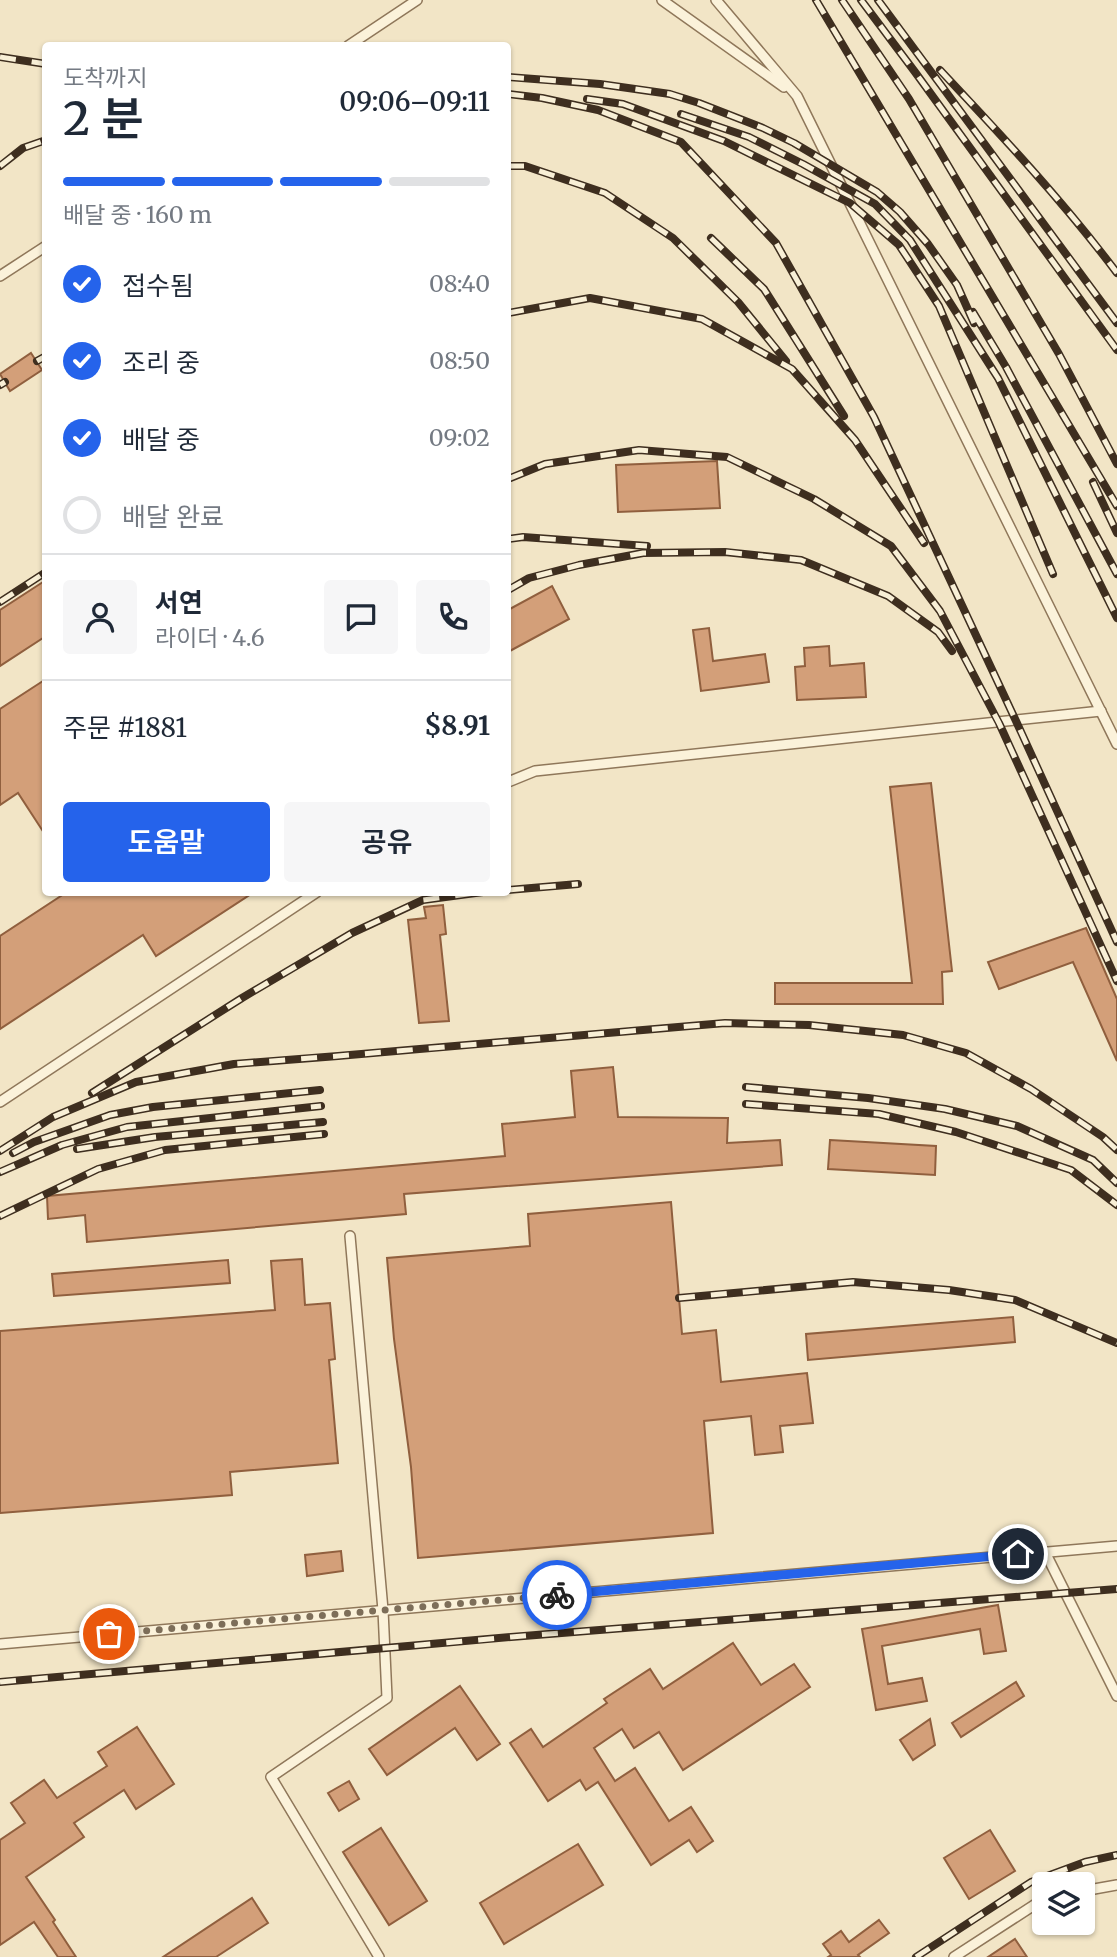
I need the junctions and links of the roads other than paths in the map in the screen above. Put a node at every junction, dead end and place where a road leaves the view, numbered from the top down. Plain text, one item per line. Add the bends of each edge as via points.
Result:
1 (416, 0) edge
2 (662, 0) edge
3 (716, 0) edge
4 (354, 42) edge
5 (797, 96) junction
6 (42, 249) edge
7 (0, 276) edge
8 (1101, 711) junction
9 (1117, 744) edge
10 (511, 781) edge
11 (311, 896) edge
12 (0, 1102) edge
13 (350, 1236) dead end
14 (1117, 1546) edge
15 (1045, 1552) junction
16 (383, 1610) junction
17 (0, 1644) edge
18 (1117, 1696) edge
19 (1117, 1885) edge
20 (1095, 1889) edge
21 (1032, 1906) edge
22 (379, 1957) edge
23 (954, 1957) edge

1 - 4 lane
2 - 5 lane
3 - 5 lane
5 - 8 lane
6 - 7 lane
8 - 9 lane
8 - 10 lane via 535,772
11 - 12 lane
13 - 16 lane
14 - 15 lane
15 - 16 lane
15 - 18 lane
16 - 17 lane
16 - 22 lane via 387,1698 271,1777
19 - 20 lane
21 - 23 lane

